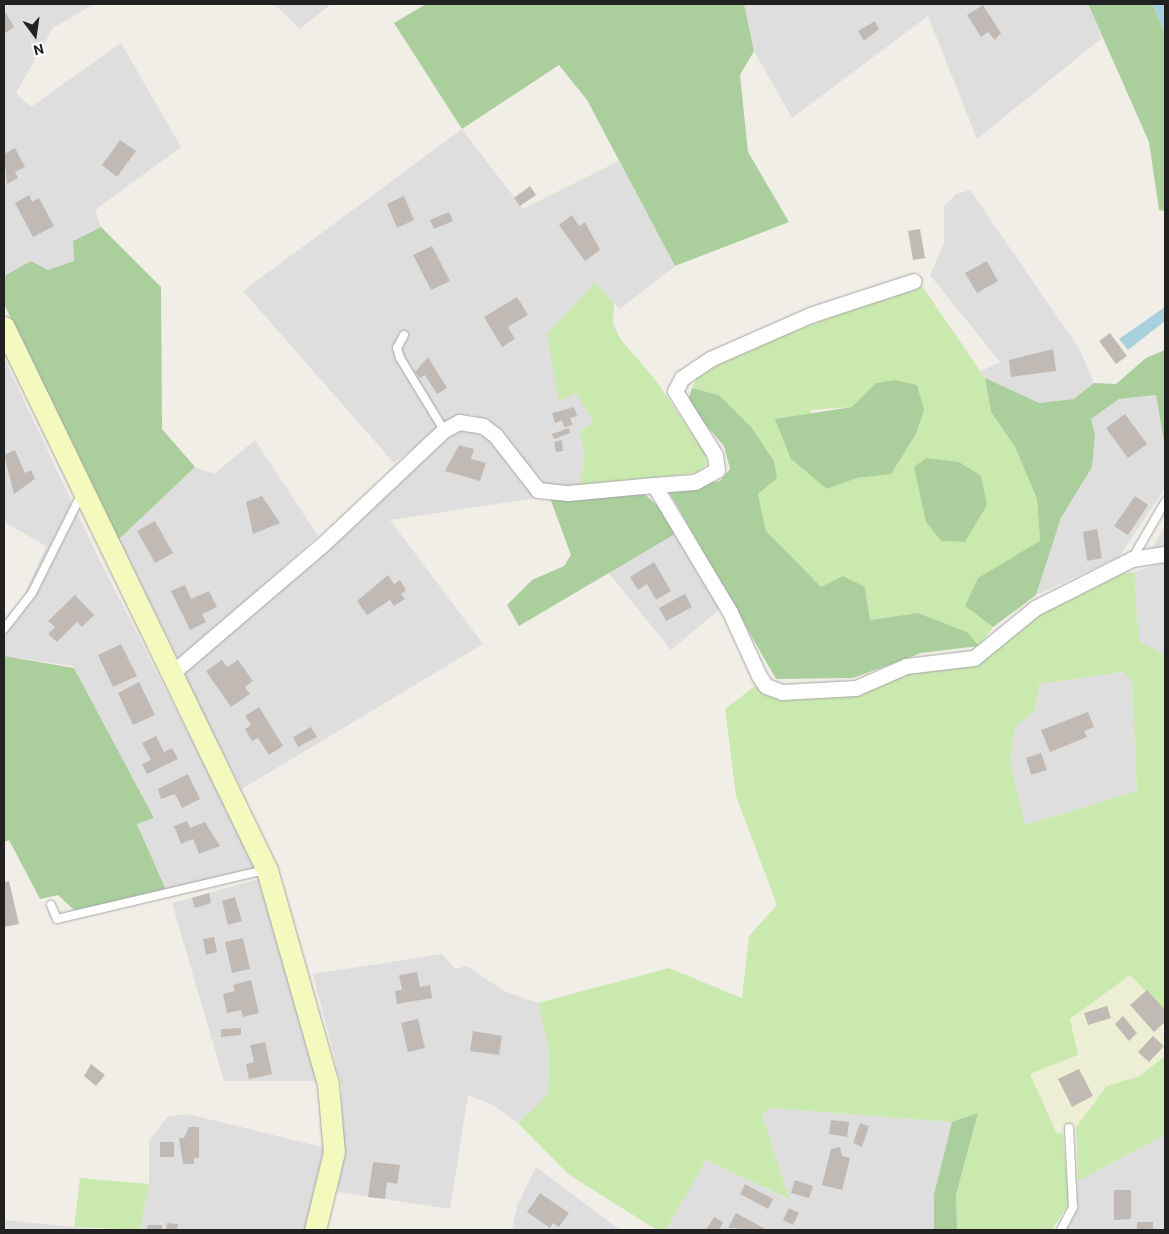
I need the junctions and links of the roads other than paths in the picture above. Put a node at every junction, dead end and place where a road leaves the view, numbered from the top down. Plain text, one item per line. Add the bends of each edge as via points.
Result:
1 (914, 281) dead end
2 (4, 327) edge
3 (404, 335) dead end
4 (444, 430) junction
5 (654, 485) junction
6 (83, 490) junction
7 (1165, 502) edge
8 (1165, 554) edge
9 (1132, 559) junction
10 (4, 629) edge
11 (172, 673) junction
12 (267, 870) junction
13 (51, 905) dead end
14 (1069, 1128) dead end
15 (315, 1230) edge
16 (1061, 1230) edge

1 - 5 street via 810,315 710,359 682,378 675,392 715,455 717,470 695,482
2 - 6 street
3 - 4 lane via 397,348 400,358
4 - 5 street via 459,422 483,426 538,490
4 - 11 street via 323,544
5 - 9 street via 730,612 759,676 766,686 782,692 856,688 906,666 974,658 1035,608
6 - 10 lane via 32,593
6 - 11 street
7 - 9 lane
8 - 9 street
11 - 12 street
12 - 13 lane via 157,899 57,919
12 - 15 street via 328,1084 334,1152
14 - 16 lane via 1073,1206

